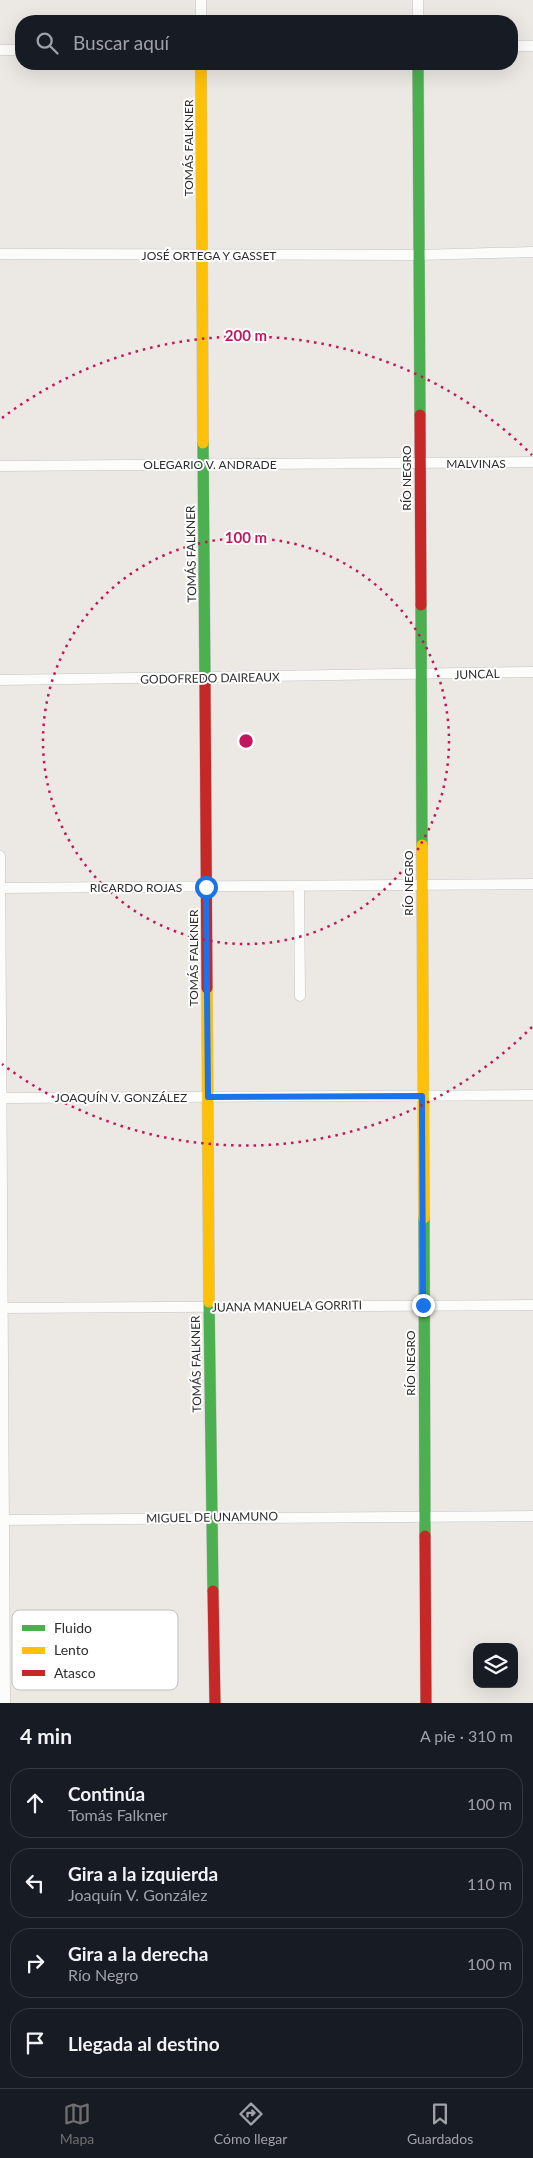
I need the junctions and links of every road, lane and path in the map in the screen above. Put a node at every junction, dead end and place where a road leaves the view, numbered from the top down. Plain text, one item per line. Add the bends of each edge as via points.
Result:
1 (201, 0) edge
2 (418, 0) edge
3 (201, 15) edge
4 (418, 15) edge
5 (518, 46) edge
6 (533, 46) edge
7 (0, 50) edge
8 (15, 50) edge
9 (201, 70) edge
10 (418, 70) edge
11 (533, 252) edge
12 (0, 254) edge
13 (202, 255) junction
14 (418, 255) junction
15 (533, 462) edge
16 (419, 463) junction
17 (204, 464) junction
18 (0, 466) edge
19 (533, 672) edge
20 (421, 676) junction
21 (206, 678) junction
22 (0, 680) edge
23 (0, 856) edge
24 (533, 884) edge
25 (421, 885) junction
26 (299, 886) junction
27 (206, 887) junction
28 (0, 888) edge
29 (300, 996) dead end
30 (533, 1095) edge
31 (422, 1096) junction
32 (208, 1097) junction
33 (1, 1098) edge
34 (423, 1305) junction
35 (533, 1305) edge
36 (209, 1307) junction
37 (1, 1308) edge
38 (425, 1516) junction
39 (533, 1516) edge
40 (213, 1517) junction
41 (2, 1520) edge
42 (5, 1703) edge
43 (215, 1703) edge
44 (426, 1703) edge

1 - 3 street
2 - 4 street
5 - 6 street
7 - 8 street
9 - 13 street, TOMÁS FALKNER
10 - 14 street, RÍO NEGRO
11 - 14 street, JOSÉ ORTEGA Y GASSET
12 - 13 street, JOSÉ ORTEGA Y GASSET
13 - 14 street, JOSÉ ORTEGA Y GASSET
13 - 17 street, TOMÁS FALKNER
14 - 16 street, RÍO NEGRO
15 - 16 street, MALVINAS
16 - 17 street, OLEGARIO V. ANDRADE
16 - 20 street, RÍO NEGRO
17 - 18 street, OLEGARIO V. ANDRADE
17 - 21 street, TOMÁS FALKNER
19 - 20 street, JUNCAL
20 - 21 street, GODOFREDO DAIREAUX
20 - 25 street, RÍO NEGRO
21 - 22 street, GODOFREDO DAIREAUX
21 - 27 street, TOMÁS FALKNER
23 - 28 street
24 - 25 street, RICARDO ROJAS
25 - 26 street, RICARDO ROJAS
25 - 31 street, RÍO NEGRO
26 - 27 street, RICARDO ROJAS
26 - 29 street
27 - 28 street, RICARDO ROJAS
27 - 32 street, TOMÁS FALKNER
28 - 33 street
30 - 31 street, JOAQUÍN V. GONZÁLEZ
31 - 32 street, JOAQUÍN V. GONZÁLEZ
31 - 34 street, RÍO NEGRO
32 - 33 street, JOAQUÍN V. GONZÁLEZ
32 - 36 street, TOMÁS FALKNER
33 - 37 street
34 - 35 street, JUANA MANUELA GORRITI
34 - 36 street, JUANA MANUELA GORRITI
34 - 38 street, RÍO NEGRO
36 - 37 street, JUANA MANUELA GORRITI
36 - 40 street, TOMÁS FALKNER
37 - 41 street
38 - 39 street, MIGUEL DE UNAMUNO
38 - 40 street, MIGUEL DE UNAMUNO
38 - 44 street, RÍO NEGRO
40 - 41 street, MIGUEL DE UNAMUNO
40 - 43 street, TOMÁS FALKNER
41 - 42 street

